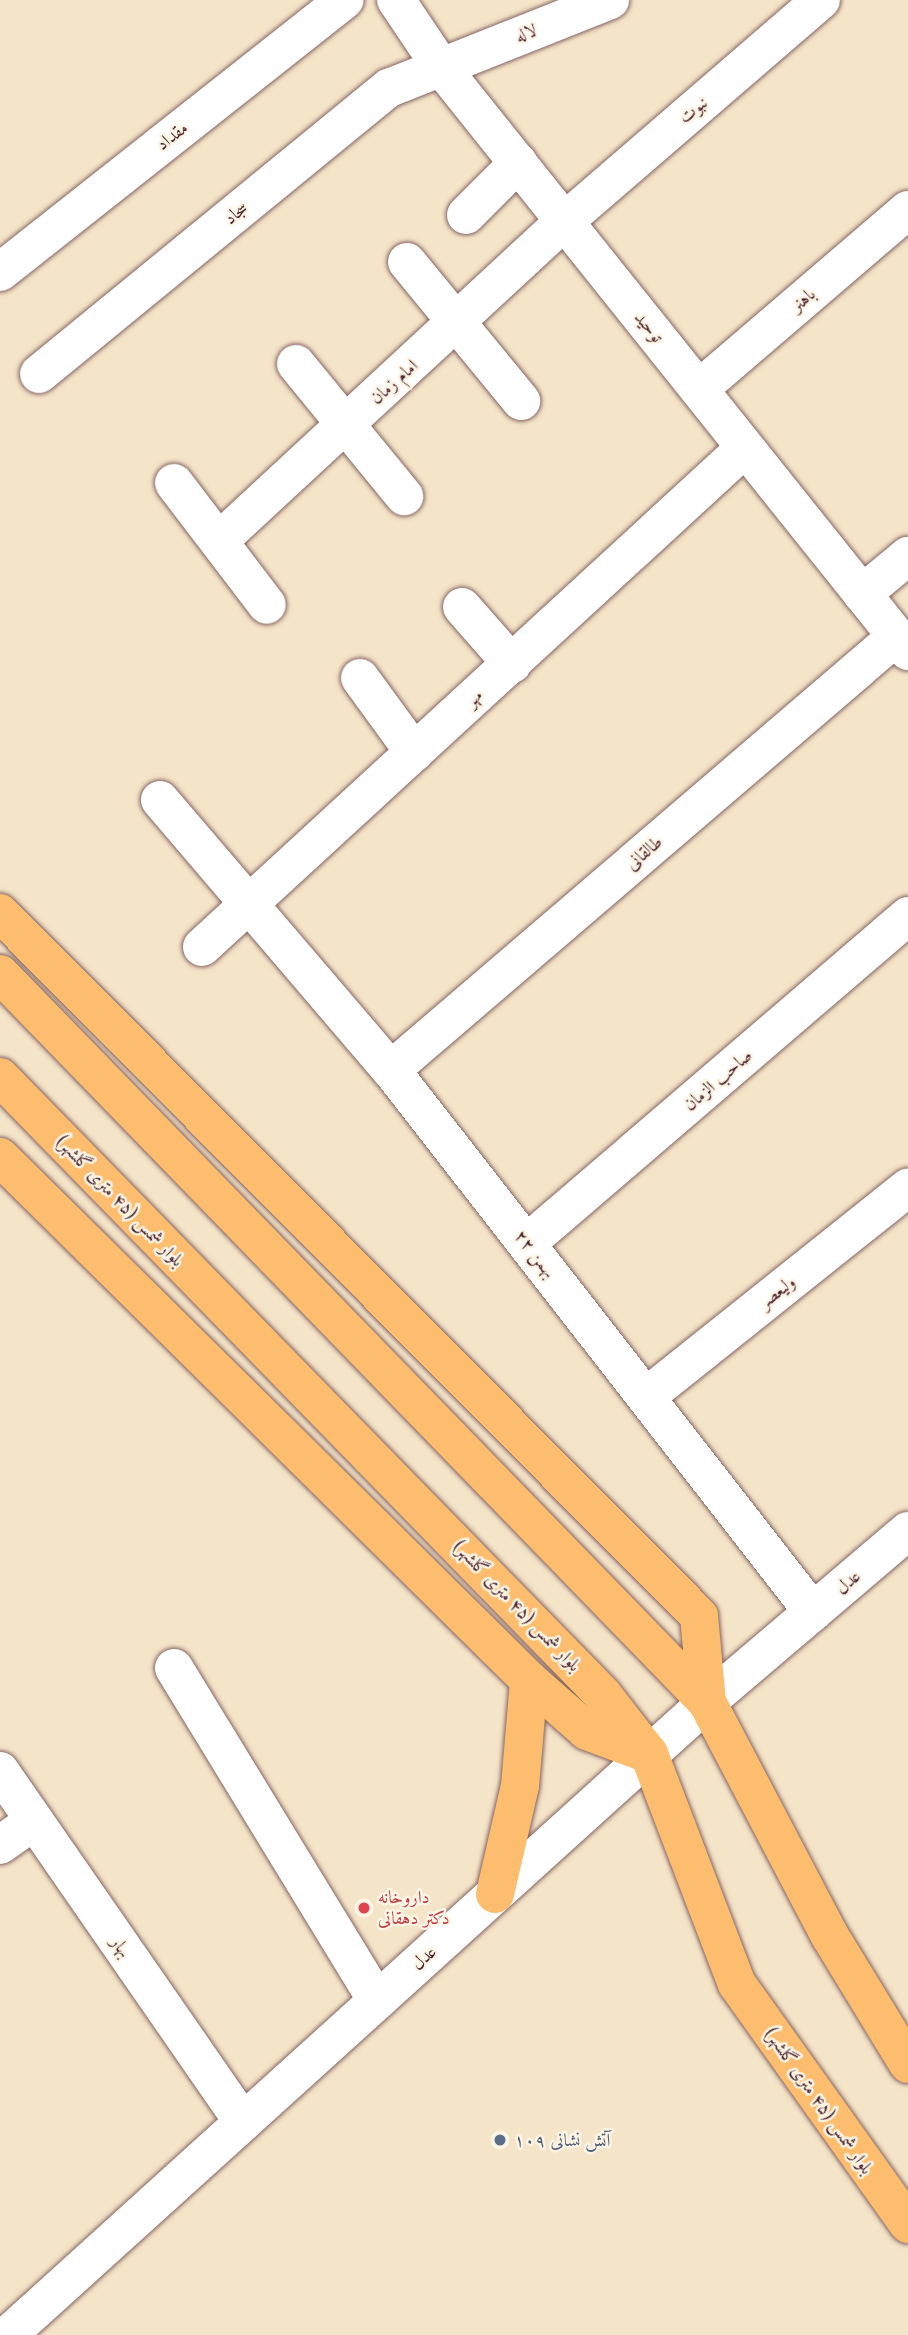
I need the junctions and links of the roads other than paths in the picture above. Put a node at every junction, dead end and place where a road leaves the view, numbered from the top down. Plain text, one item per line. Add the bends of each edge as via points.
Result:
1 (344, 0) edge
2 (396, 0) edge
3 (610, 0) edge
4 (821, 0) edge
5 (441, 66) junction
6 (518, 163) junction
7 (908, 210) edge
8 (466, 215) dead end
9 (565, 221) junction
10 (407, 262) dead end
11 (0, 272) edge
12 (459, 323) junction
13 (296, 365) dead end
14 (39, 374) dead end
15 (699, 389) junction
16 (521, 401) dead end
17 (345, 427) junction
18 (745, 448) junction
19 (173, 483) dead end
20 (404, 496) dead end
21 (220, 540) junction
22 (908, 556) edge
23 (862, 594) junction
24 (267, 605) dead end
25 (462, 607) dead end
26 (902, 644) edge
27 (512, 664) junction
28 (360, 678) dead end
29 (414, 752) junction
30 (160, 800) dead end
31 (249, 902) junction
32 (0, 913) edge
33 (908, 916) edge
34 (202, 947) dead end
35 (0, 974) edge
36 (391, 1070) junction
37 (0, 1077) edge
38 (0, 1157) edge
39 (908, 1188) edge
40 (527, 1243) junction
41 (647, 1396) junction
42 (908, 1531) edge
43 (813, 1612) junction
44 (174, 1668) dead end
45 (529, 1680) junction
46 (708, 1702) junction
47 (649, 1754) junction
48 (0, 1771) edge
49 (34, 1821) junction
50 (0, 1845) edge
51 (495, 1894) junction
52 (377, 2001) junction
53 (908, 2064) edge
54 (243, 2122) junction
55 (908, 2224) edge
56 (8, 2335) edge

1 - 11 street, مقداد
2 - 5 street, توحید
3 - 5 street, لاله
4 - 9 street, نبوت
5 - 6 street, توحید
5 - 14 street, سجاد via 388,88
6 - 8 street
6 - 9 street, توحید
7 - 15 street, باهنر
9 - 12 street, امام زمان
9 - 15 street, توحید
10 - 12 street
12 - 16 street
12 - 17 street, امام زمان
13 - 17 street
15 - 18 street, توحید
17 - 20 street
17 - 21 street, امام زمان
18 - 23 street, توحید
18 - 27 street, مهر
19 - 21 street
21 - 24 street
22 - 23 street
23 - 26 street, توحید
25 - 27 street
26 - 36 street, طالقانی
27 - 29 street, مهر
28 - 29 street
29 - 31 street, مهر
30 - 31 street, ۲۲ بهمن
31 - 34 street, مهر
31 - 36 street, ۲۲ بهمن
32 - 46 main road via 699,1616
33 - 40 street, صاحب الزمان
35 - 46 main road
36 - 40 street, ۲۲ بهمن
37 - 47 main road, بلوار شمس (۴۵ متری گلشهر) via 603,1695
38 - 45 main road
39 - 41 street, ولیعصر
40 - 41 street, ۲۲ بهمن
41 - 43 street, ۲۲ بهمن
42 - 43 street, عدل
43 - 46 street, عدل
44 - 52 street
45 - 47 main road via 587,1731
45 - 51 main road via 520,1786
46 - 47 street, عدل
46 - 53 main road via 830,1936
47 - 51 street, عدل
47 - 55 main road, بلوار شمس (۴۵ متری گلشهر) via 737,1984
48 - 49 street, بهار
49 - 50 street
49 - 54 street, بهار
51 - 52 street, عدل
52 - 54 street, عدل
54 - 56 street, عدل

